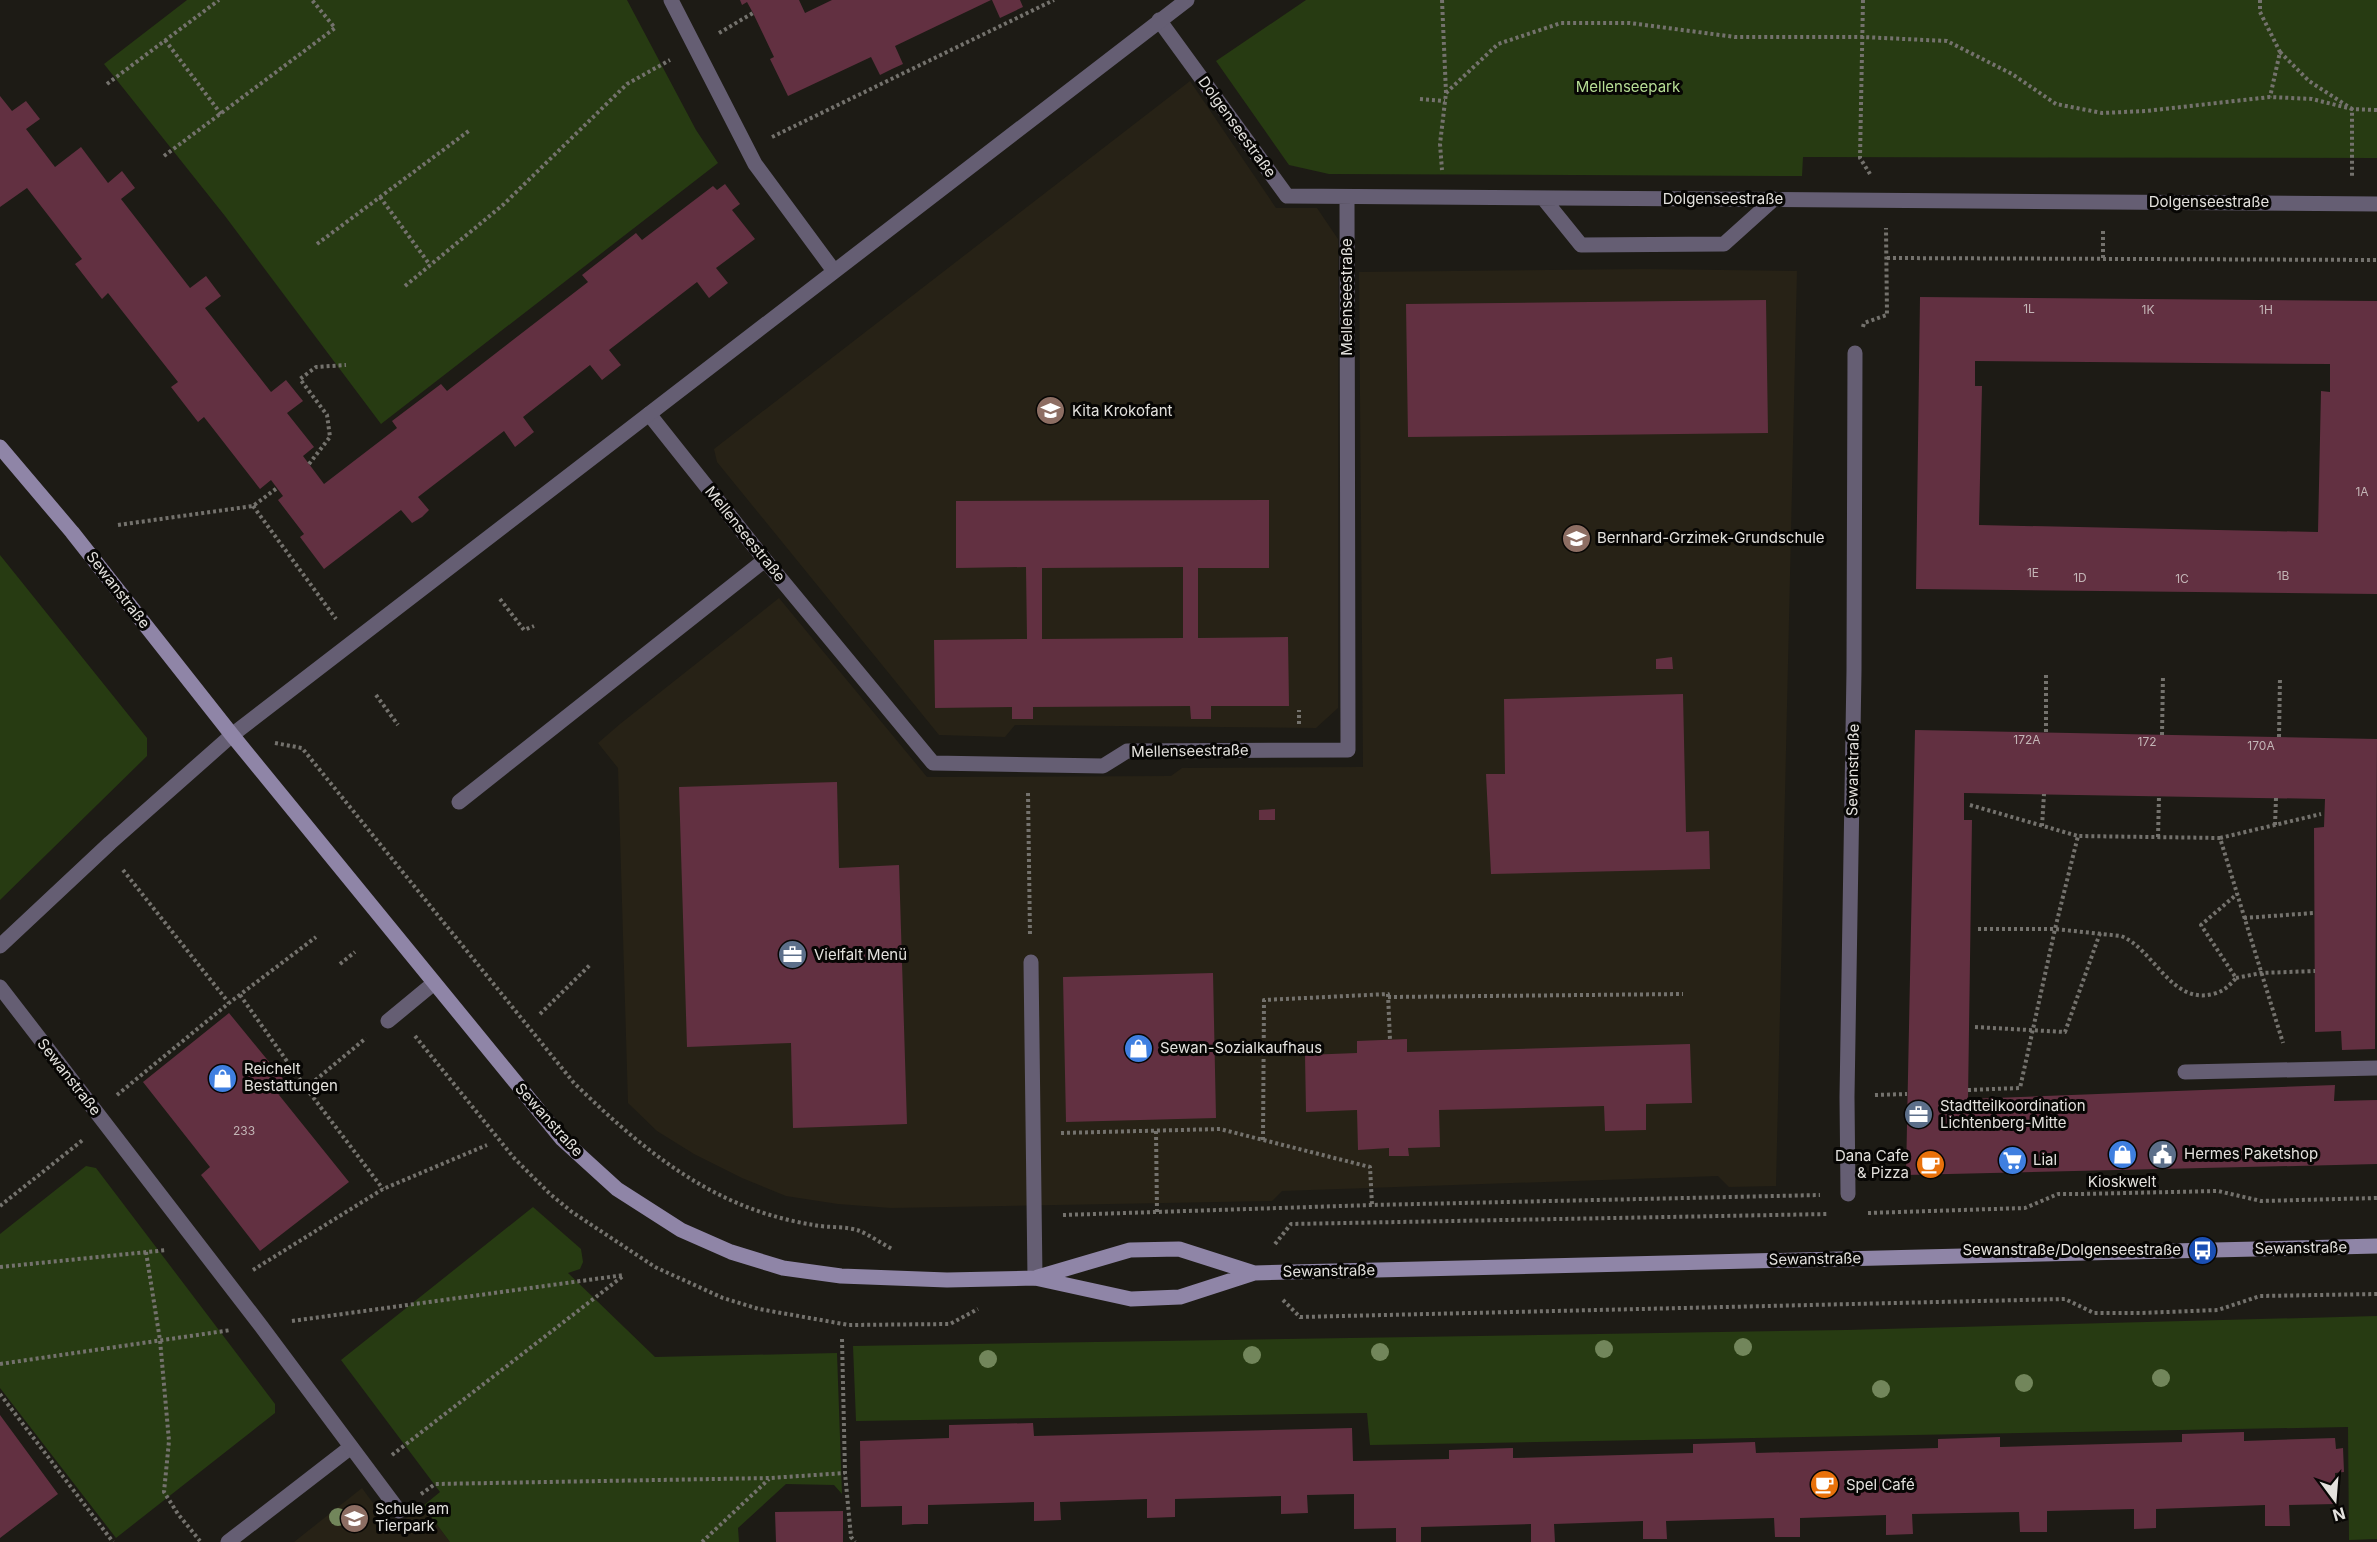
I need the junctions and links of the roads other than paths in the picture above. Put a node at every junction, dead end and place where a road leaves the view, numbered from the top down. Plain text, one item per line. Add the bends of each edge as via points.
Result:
1 (670, 0) edge
2 (1187, 0) edge
3 (1159, 20) junction
4 (1347, 197) junction
5 (1543, 198) junction
6 (1774, 199) junction
7 (2377, 204) edge
8 (834, 271) junction
9 (1855, 353) road end
10 (649, 414) junction
11 (0, 447) edge
12 (765, 560) junction
13 (232, 735) junction
14 (459, 802) dead end
15 (0, 946) edge
16 (1030, 962) road end
17 (434, 983) junction
18 (0, 987) edge
19 (388, 1021) road end
20 (2377, 1068) edge
21 (2185, 1072) dead end
22 (1848, 1194) road end
23 (2377, 1246) edge
24 (1254, 1273) junction
25 (1035, 1278) junction
26 (351, 1447) junction
27 (399, 1511) road end
28 (228, 1542) edge

1 - 8 street via 755,164
2 - 3 street
3 - 4 street, Dolgenseestraße via 1287,196
3 - 8 street
4 - 5 street, Dolgenseestraße
4 - 12 street, Mellenseestraße via 1348,750 1127,751 1103,766 933,763
5 - 6 street, Dolgenseestraße
5 - 6 street via 1581,245 1724,244
6 - 7 street, Dolgenseestraße
8 - 10 street
9 - 22 street, Sewanstraße
10 - 12 street, Mellenseestraße
10 - 13 street
11 - 13 street, Sewanstraße
12 - 14 street
13 - 15 street
13 - 17 street, Sewanstraße
16 - 25 street
17 - 19 street
17 - 25 street, Sewanstraße via 562,1139 617,1188 681,1230 731,1252 783,1268 841,1276
18 - 26 street, Sewanstraße
20 - 21 street
23 - 24 street, Sewanstraße
24 - 25 street, Sewanstraße via 1180,1297 1131,1299
24 - 25 street, Sewanstraße via 1179,1249 1130,1250
26 - 27 street, Sewanstraße
26 - 28 street

